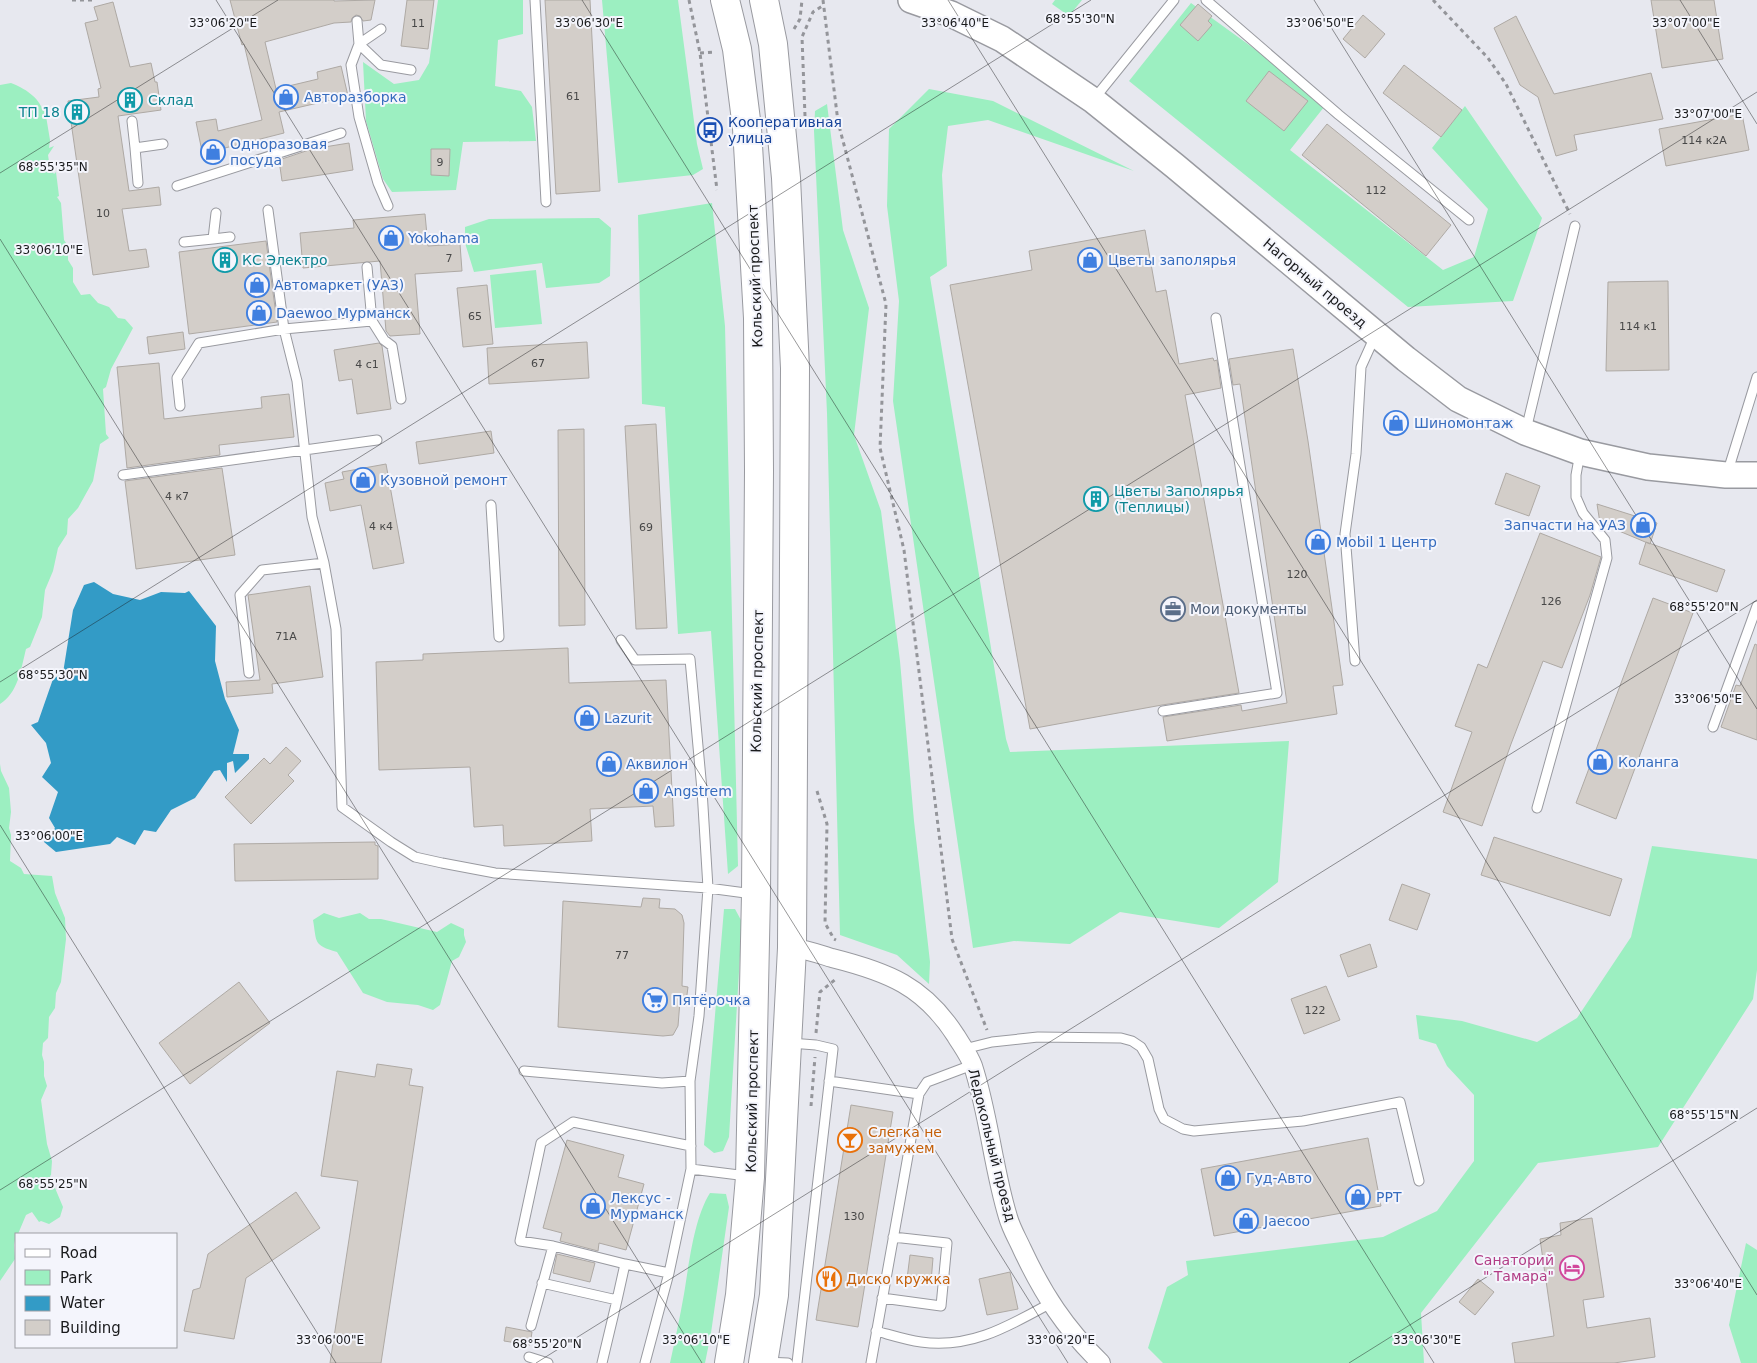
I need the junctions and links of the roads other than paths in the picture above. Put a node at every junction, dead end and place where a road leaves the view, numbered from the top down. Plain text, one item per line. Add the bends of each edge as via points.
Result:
1 (535, 0) edge
2 (725, 0) edge
3 (764, 0) edge
4 (910, 0) edge
5 (1174, 0) edge
6 (1206, 0) edge
7 (357, 21) dead end
8 (381, 29) dead end
9 (359, 44) junction
10 (411, 70) dead end
11 (1094, 101) junction
12 (132, 121) dead end
13 (341, 134) dead end
14 (163, 144) dead end
15 (135, 148) junction
16 (138, 183) dead end
17 (177, 186) dead end
18 (546, 202) dead end
19 (388, 206) dead end
20 (268, 210) dead end
21 (216, 213) dead end
22 (1469, 220) dead end
23 (1575, 226) road end
24 (230, 237) dead end
25 (212, 238) junction
26 (184, 242) dead end
27 (368, 267) dead end
28 (1216, 318) dead end
29 (372, 321) junction
30 (284, 329) junction
31 (1376, 334) junction
32 (1757, 376) edge
33 (401, 399) dead end
34 (180, 406) dead end
35 (1525, 432) junction
36 (377, 440) dead end
37 (305, 449) junction
38 (1580, 452) junction
39 (123, 475) dead end
40 (1726, 475) junction
41 (1757, 475) edge
42 (491, 505) dead end
43 (324, 563) junction
44 (1757, 606) edge
45 (499, 637) dead end
46 (621, 640) dead end
47 (1355, 661) dead end
48 (249, 673) dead end
49 (1163, 711) dead end
50 (1713, 727) dead end
51 (1537, 808) dead end
52 (708, 888) junction
53 (756, 894) junction
54 (755, 947) junction
55 (792, 948) junction
56 (787, 1043) junction
57 (964, 1049) junction
58 (972, 1065) junction
59 (524, 1071) dead end
60 (690, 1081) junction
61 (828, 1081) junction
62 (919, 1094) junction
63 (691, 1146) junction
64 (691, 1169) junction
65 (750, 1177) junction
66 (1418, 1181) dead end
67 (893, 1237) junction
68 (553, 1246) junction
69 (625, 1264) junction
70 (669, 1272) junction
71 (542, 1282) junction
72 (882, 1298) junction
73 (616, 1300) junction
74 (1050, 1303) junction
75 (531, 1326) dead end
76 (876, 1331) junction
77 (530, 1357) dead end
78 (548, 1363) edge
79 (602, 1363) edge
80 (645, 1363) edge
81 (730, 1363) edge
82 (771, 1363) edge
83 (797, 1363) edge
84 (871, 1363) edge
85 (1101, 1363) edge

1 - 18 lane
2 - 53 main road, Кольский проспект via 737,50 747,128 758,318 760,471
3 - 55 main road via 773,44 786,178 795,368
4 - 11 main road, Нагорный проезд via 944,7 1002,39
5 - 11 lane
6 - 22 lane
7 - 9 lane
8 - 9 lane
9 - 10 lane via 381,65
9 - 19 lane via 351,65 359,117
11 - 31 main road, Нагорный проезд
12 - 15 lane
13 - 17 lane
14 - 15 lane
15 - 16 lane
20 - 30 lane
21 - 25 lane
23 - 35 lane
24 - 25 lane
25 - 26 lane
27 - 29 lane
28 - 49 lane via 1277,693
29 - 30 lane
29 - 33 lane via 392,346
30 - 34 lane via 199,343 177,378
30 - 37 lane via 297,381
31 - 35 main road, Нагорный проезд via 1458,399
31 - 47 lane via 1361,367 1356,454 1345,534
32 - 40 lane
35 - 38 main road, Нагорный проезд
36 - 37 lane
37 - 39 lane
37 - 43 lane via 312,516
38 - 40 main road, Нагорный проезд via 1648,467
38 - 51 lane via 1576,496 1583,513 1605,540 1607,558
40 - 41 main road, Нагорный проезд
42 - 45 lane
43 - 48 lane via 262,570 240,595
43 - 52 lane via 336,630 342,807 415,857 442,864 495,873
44 - 50 lane
46 - 52 lane via 635,660 690,659
52 - 53 lane
52 - 60 lane via 699,1016
53 - 54 main road, Кольский проспект
54 - 55 main road
54 - 65 main road, Кольский проспект
55 - 56 main road
55 - 57 street, Ледокольный проезд via 882,972 921,994 948,1023
56 - 61 lane via 833,1049
56 - 82 main road
57 - 58 street, Ледокольный проезд
57 - 66 lane via 1038,1037 1121,1038 1132,1041 1142,1047 1148,1059 1164,1119 1194,1131 1303,1121 1400,1102
58 - 62 lane via 927,1082
58 - 74 street, Ледокольный проезд via 1009,1219
59 - 60 lane via 662,1083
60 - 63 lane
61 - 62 lane
61 - 83 lane
62 - 67 lane
63 - 64 lane
63 - 68 lane via 573,1122 541,1143 520,1241
64 - 65 lane
64 - 70 lane
65 - 81 main road, Кольский проспект via 740,1296
67 - 72 lane
67 - 72 lane via 947,1243 941,1306
68 - 69 lane
68 - 71 lane
69 - 70 lane
69 - 73 lane
70 - 80 lane
71 - 73 lane
71 - 75 lane
72 - 76 lane
73 - 79 lane
74 - 76 lane via 998,1331 971,1340 921,1342
74 - 85 street, Ледокольный проезд via 1078,1341
76 - 84 lane
77 - 78 lane

